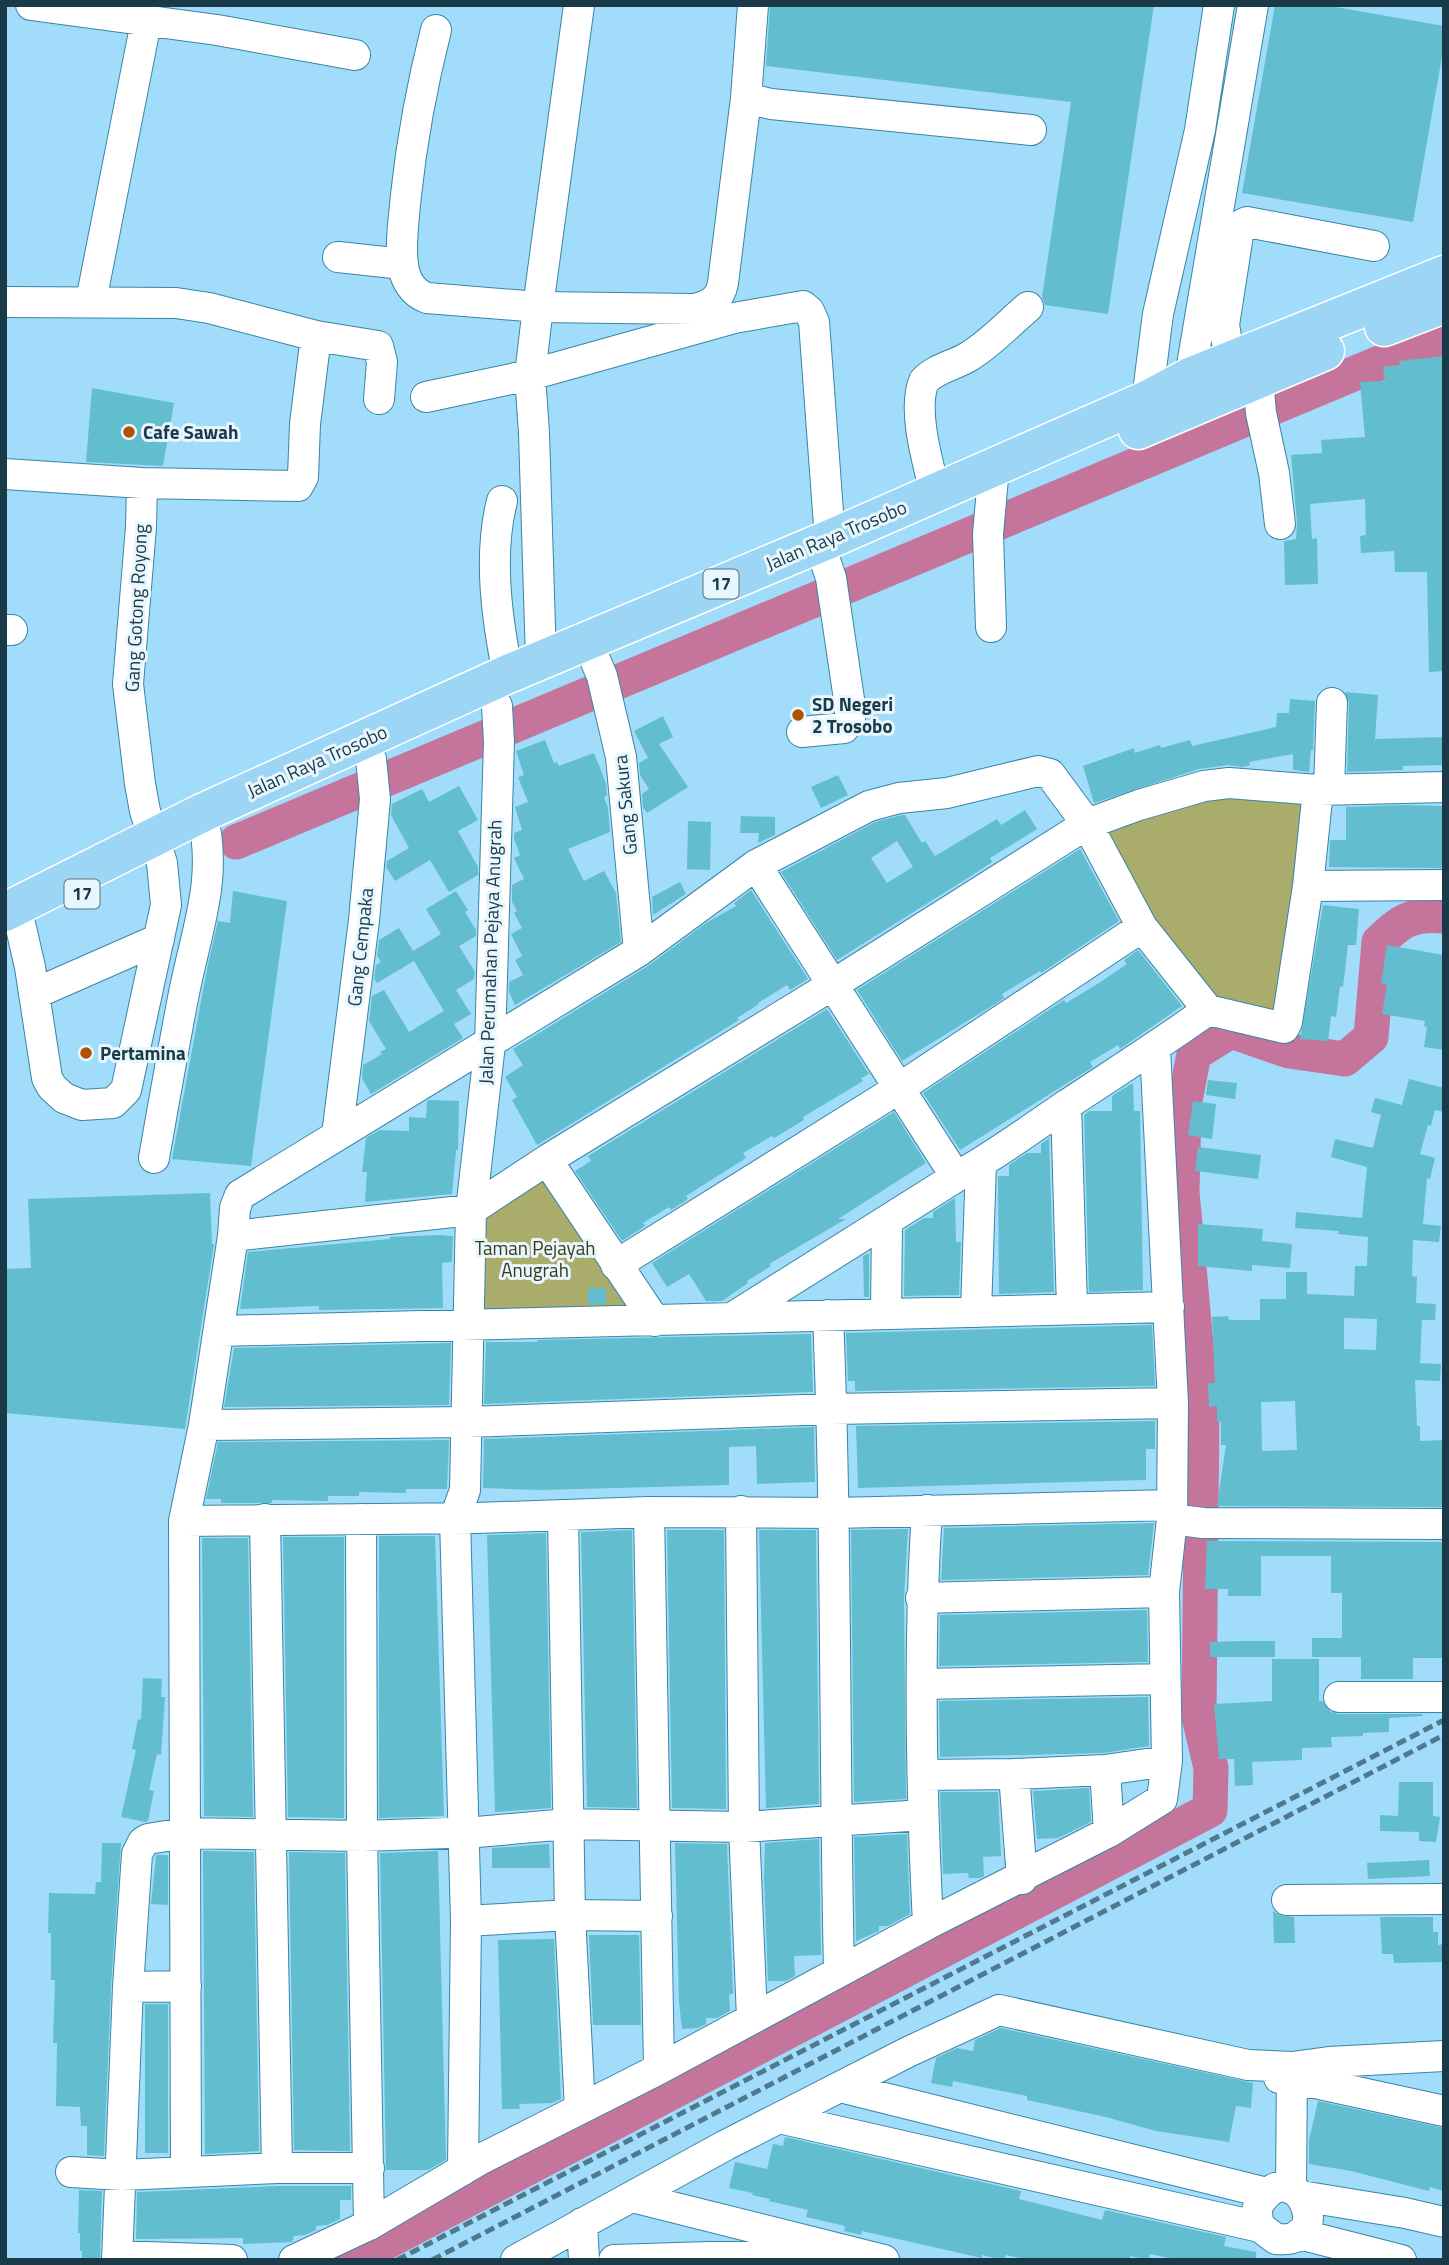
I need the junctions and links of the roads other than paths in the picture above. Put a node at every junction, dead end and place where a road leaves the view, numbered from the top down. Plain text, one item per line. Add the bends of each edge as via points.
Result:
1 (31, 5) edge
2 (579, 5) edge
3 (753, 5) edge
4 (1219, 5) edge
5 (1253, 5) edge
6 (221, 18) edge
7 (146, 22) junction
8 (436, 30) dead end
9 (355, 55) dead end
10 (746, 98) junction
11 (1031, 130) dead end
12 (1374, 246) dead end
13 (338, 257) dead end
14 (403, 264) junction
15 (1444, 275) edge
16 (91, 301) junction
17 (5, 302) edge
18 (1444, 304) edge
19 (538, 307) junction
20 (1028, 307) dead end
21 (316, 336) junction
22 (530, 375) junction
23 (1190, 377) junction
24 (1252, 386) junction
25 (426, 397) dead end
26 (379, 399) dead end
27 (1147, 400) junction
28 (5, 474) edge
29 (142, 483) junction
30 (935, 492) junction
31 (990, 500) junction
32 (502, 501) dead end
33 (1280, 524) dead end
34 (830, 570) junction
35 (991, 627) dead end
36 (602, 679) junction
37 (509, 700) junction
38 (1332, 703) dead end
39 (802, 732) dead end
40 (373, 774) junction
41 (1444, 787) edge
42 (1323, 789) junction
43 (1087, 824) junction
44 (207, 843) junction
45 (159, 856) junction
46 (757, 865) junction
47 (1308, 886) junction
48 (1444, 886) edge
49 (1142, 927) junction
50 (159, 939) junction
51 (19, 940) edge
52 (639, 951) junction
53 (834, 984) junction
54 (1208, 1010) junction
55 (490, 1044) junction
56 (1155, 1048) junction
57 (901, 1087) junction
58 (1066, 1105) junction
59 (337, 1135) junction
60 (153, 1158) dead end
61 (547, 1160) junction
62 (969, 1170) junction
63 (471, 1210) junction
64 (887, 1222) junction
65 (233, 1236) junction
66 (616, 1265) junction
67 (1169, 1307) junction
68 (1072, 1308) junction
69 (976, 1312) junction
70 (886, 1314) junction
71 (828, 1315) junction
72 (732, 1318) junction
73 (655, 1321) junction
74 (471, 1325) junction
75 (220, 1331) junction
76 (1173, 1403) junction
77 (832, 1409) junction
78 (468, 1422) junction
79 (204, 1425) junction
80 (927, 1510) junction
81 (741, 1511) junction
82 (649, 1512) junction
83 (834, 1513) junction
84 (563, 1516) junction
85 (1184, 1517) junction
86 (466, 1518) junction
87 (265, 1519) junction
88 (362, 1519) junction
89 (184, 1521) junction
90 (1444, 1524) edge
91 (1164, 1592) junction
92 (921, 1598) junction
93 (1165, 1679) junction
94 (922, 1684) junction
95 (1339, 1697) dead end
96 (1444, 1697) edge
97 (1167, 1760) junction
98 (1105, 1770) junction
99 (1014, 1774) junction
100 (924, 1775) junction
101 (923, 1815) junction
102 (836, 1822) junction
103 (567, 1824) junction
104 (656, 1825) junction
105 (744, 1827) junction
106 (471, 1832) junction
107 (1109, 1832) junction
108 (184, 1833) junction
109 (270, 1834) junction
110 (362, 1836) junction
111 (1022, 1879) junction
112 (1444, 1899) edge
113 (1287, 1900) dead end
114 (570, 1915) junction
115 (657, 1916) junction
116 (928, 1924) junction
117 (474, 1934) junction
118 (839, 1971) junction
119 (186, 1986) junction
120 (128, 1987) junction
121 (752, 2018) junction
122 (1444, 2056) edge
123 (659, 2070) junction
124 (1284, 2073) junction
125 (840, 2087) junction
126 (580, 2109) junction
127 (1444, 2110) edge
128 (779, 2118) junction
129 (472, 2164) junction
130 (277, 2168) junction
131 (369, 2168) junction
132 (71, 2172) dead end
133 (186, 2172) junction
134 (122, 2175) junction
135 (1283, 2192) junction
136 (632, 2197) junction
137 (1444, 2222) edge
138 (582, 2223) junction
139 (369, 2225) junction
140 (1282, 2242) edge
141 (871, 2257) edge
142 (117, 2258) edge
143 (232, 2260) edge
144 (294, 2260) edge
145 (516, 2260) edge
146 (584, 2260) edge
147 (614, 2260) edge
148 (1401, 2260) edge

1 - 7 street
2 - 19 street
3 - 10 street
4 - 27 street via 1200,130 1158,314
5 - 23 street
6 - 7 street
6 - 9 street
7 - 16 street
8 - 14 street via 411,148
10 - 11 street
10 - 19 street via 718,297 695,310
12 - 24 street via 1243,224 1225,312 1225,336
13 - 14 street
14 - 19 street via 410,286 419,296
15 - 24 highway, Jalan Raya Trosobo / 17
16 - 17 street
16 - 21 street via 209,307
18 - 24 highway, Jalan Raya Trosobo / 17
19 - 22 street
20 - 30 street via 989,342 924,381 920,409
21 - 26 street via 378,346 382,362
21 - 29 street via 303,478 298,486
22 - 25 street
22 - 34 street via 734,318 806,307 814,322
22 - 37 street via 534,433
23 - 24 highway, Jalan Raya Trosobo / 17
23 - 27 highway, Jalan Raya Trosobo / 17
24 - 31 highway, Jalan Raya Trosobo / 17
24 - 33 street via 1274,473
27 - 31 highway, Jalan Raya Trosobo / 17
28 - 29 street
29 - 45 street, Gang Gotong Royong via 128,684 140,783
30 - 31 highway, Jalan Raya Trosobo / 17
30 - 34 highway, Jalan Raya Trosobo / 17
31 - 34 highway, Jalan Raya Trosobo / 17
31 - 35 street
32 - 37 street via 495,526 497,622
34 - 36 highway, Jalan Raya Trosobo / 17
34 - 37 highway, Jalan Raya Trosobo / 17
34 - 39 street via 849,720 844,728
36 - 37 highway, Jalan Raya Trosobo / 17
36 - 52 street, Gang Sakura via 621,757
37 - 40 highway, Jalan Raya Trosobo / 17
37 - 44 highway, Jalan Raya Trosobo / 17
37 - 55 street, Jalan Perumahan Pejaya Anugrah
38 - 42 street
40 - 44 highway, Jalan Raya Trosobo / 17
40 - 59 street, Gang Cempaka via 364,920
41 - 42 street
42 - 43 street via 1229,783 1204,786
42 - 47 street
43 - 46 street via 1050,775 1038,771 869,806
43 - 49 street
43 - 53 street
44 - 45 highway, Jalan Raya Trosobo / 17
44 - 60 street
45 - 50 street, Gang Gotong Royong via 166,905
45 - 51 highway, Jalan Raya Trosobo / 17
46 - 52 street
46 - 53 street
47 - 48 street
47 - 54 street via 1286,1026
49 - 54 street
49 - 57 street
50 - 51 street
50 - 51 street, Gang Gotong Royong via 125,1090 113,1103 96,1105 71,1102 47,1078
52 - 55 street
53 - 57 street
53 - 61 street
54 - 56 street
55 - 59 street
55 - 63 street, Jalan Perumahan Pejaya Anugrah
56 - 58 street
56 - 67 street
57 - 62 street
57 - 66 street
58 - 62 street
58 - 68 street
59 - 65 street via 240,1195
61 - 63 street
61 - 66 street
62 - 64 street
62 - 69 street
63 - 65 street
63 - 74 street, Jalan Perumahan Pejaya Anugrah
64 - 70 street
64 - 72 street
65 - 75 street
66 - 73 street
67 - 68 street
67 - 76 street
68 - 69 street
69 - 70 street
70 - 71 street
71 - 72 street
71 - 77 street
72 - 73 street
73 - 74 street
74 - 75 street
74 - 78 street, Jalan Perumahan Pejaya Anugrah
75 - 79 street
76 - 77 street
76 - 85 street
77 - 78 street
77 - 83 street
78 - 79 street
78 - 86 street, Jalan Perumahan Pejaya Anugrah
79 - 89 street
80 - 83 street
80 - 85 street
80 - 92 street
81 - 82 street
81 - 83 street
81 - 105 street
82 - 84 street
82 - 104 street
83 - 102 street
84 - 86 street
84 - 103 street
85 - 90 street
85 - 91 street
86 - 88 street
86 - 106 street, Jalan Perumahan Pejaya Anugrah
87 - 88 street
87 - 89 street
87 - 109 street
88 - 110 street
89 - 108 street
91 - 92 street
91 - 93 street
92 - 94 street
93 - 94 street
93 - 97 street
94 - 100 street
95 - 96 street
97 - 98 street
97 - 107 street via 1162,1799
98 - 99 street
98 - 107 street
99 - 100 street
99 - 111 street
100 - 101 street
101 - 102 street
101 - 116 street
102 - 105 street
102 - 118 street
103 - 104 street
103 - 106 street
103 - 114 street
104 - 105 street
104 - 115 street
105 - 121 street
106 - 110 street
106 - 117 street, Jalan Perumahan Pejaya Anugrah
107 - 111 street
108 - 109 street
108 - 119 street
108 - 120 street via 154,1837 139,1849
109 - 110 street
109 - 130 street
110 - 131 street
111 - 116 street
112 - 113 street
114 - 115 street
114 - 117 street
114 - 126 street
115 - 123 street
116 - 118 street
117 - 129 street, Jalan Perumahan Pejaya Anugrah
118 - 121 street
119 - 120 street
119 - 133 street
120 - 134 street
121 - 123 street
122 - 124 street via 1329,2062
123 - 126 street
124 - 125 street via 999,2010
124 - 127 street
124 - 135 street
125 - 128 street
125 - 135 street
126 - 129 street
128 - 136 street
128 - 140 street
129 - 139 street
130 - 131 street
130 - 133 street
131 - 139 street
132 - 134 street
133 - 134 street
134 - 142 street
135 - 137 street
135 - 140 street via 1257,2209
135 - 140 street via 1306,2203 1308,2220
136 - 138 street
136 - 141 street
138 - 145 street
138 - 146 street
139 - 144 street
140 - 148 street
141 - 147 street
142 - 143 street

